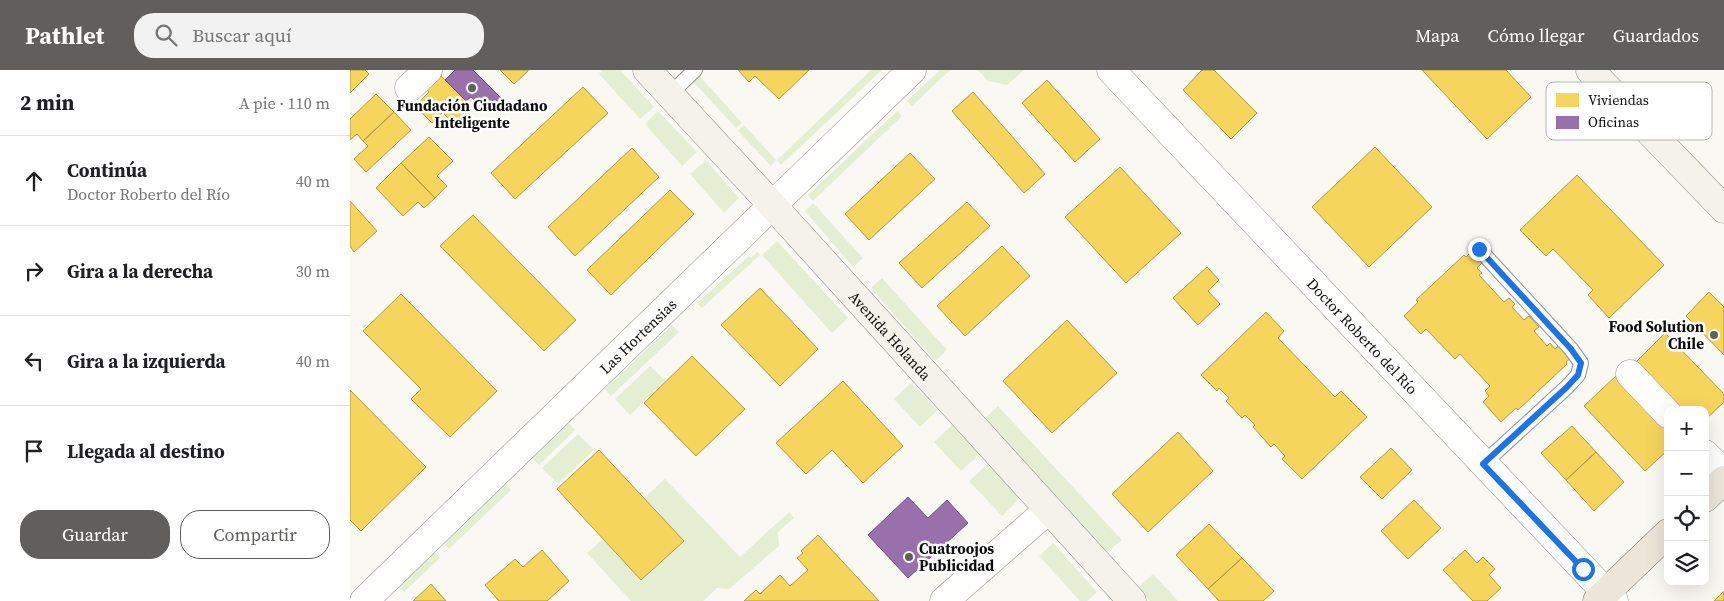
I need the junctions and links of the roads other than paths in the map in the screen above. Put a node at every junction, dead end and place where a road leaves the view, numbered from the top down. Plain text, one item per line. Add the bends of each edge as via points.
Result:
1 (647, 70) edge
2 (696, 70) edge
3 (912, 70) edge
4 (1111, 70) edge
5 (1590, 70) edge
6 (1602, 82) edge
7 (670, 94) junction
8 (1657, 140) edge
9 (773, 206) junction
10 (1724, 209) edge
11 (1479, 249) dead end
12 (1630, 374) dead end
13 (1664, 410) edge
14 (1709, 458) edge
15 (1483, 464) junction
16 (1724, 473) edge
17 (1724, 480) edge
18 (1707, 496) edge
19 (1048, 510) junction
20 (1664, 537) edge
21 (1605, 598) edge
22 (364, 601) edge
23 (944, 601) edge
24 (1132, 601) edge

1 - 7 street, Avenida Holanda
2 - 7 lane
3 - 9 street, Las Hortensias
4 - 15 street, Doctor Roberto del Río
5 - 6 street
7 - 9 street, Avenida Holanda
8 - 10 street
9 - 19 street, Avenida Holanda
9 - 22 street, Las Hortensias
11 - 15 lane via 1581,363 1578,375 1567,387
12 - 13 street
14 - 16 street
15 - 21 street, Doctor Roberto del Río
17 - 18 main road
19 - 23 street
19 - 24 street, Avenida Holanda
20 - 21 main road

